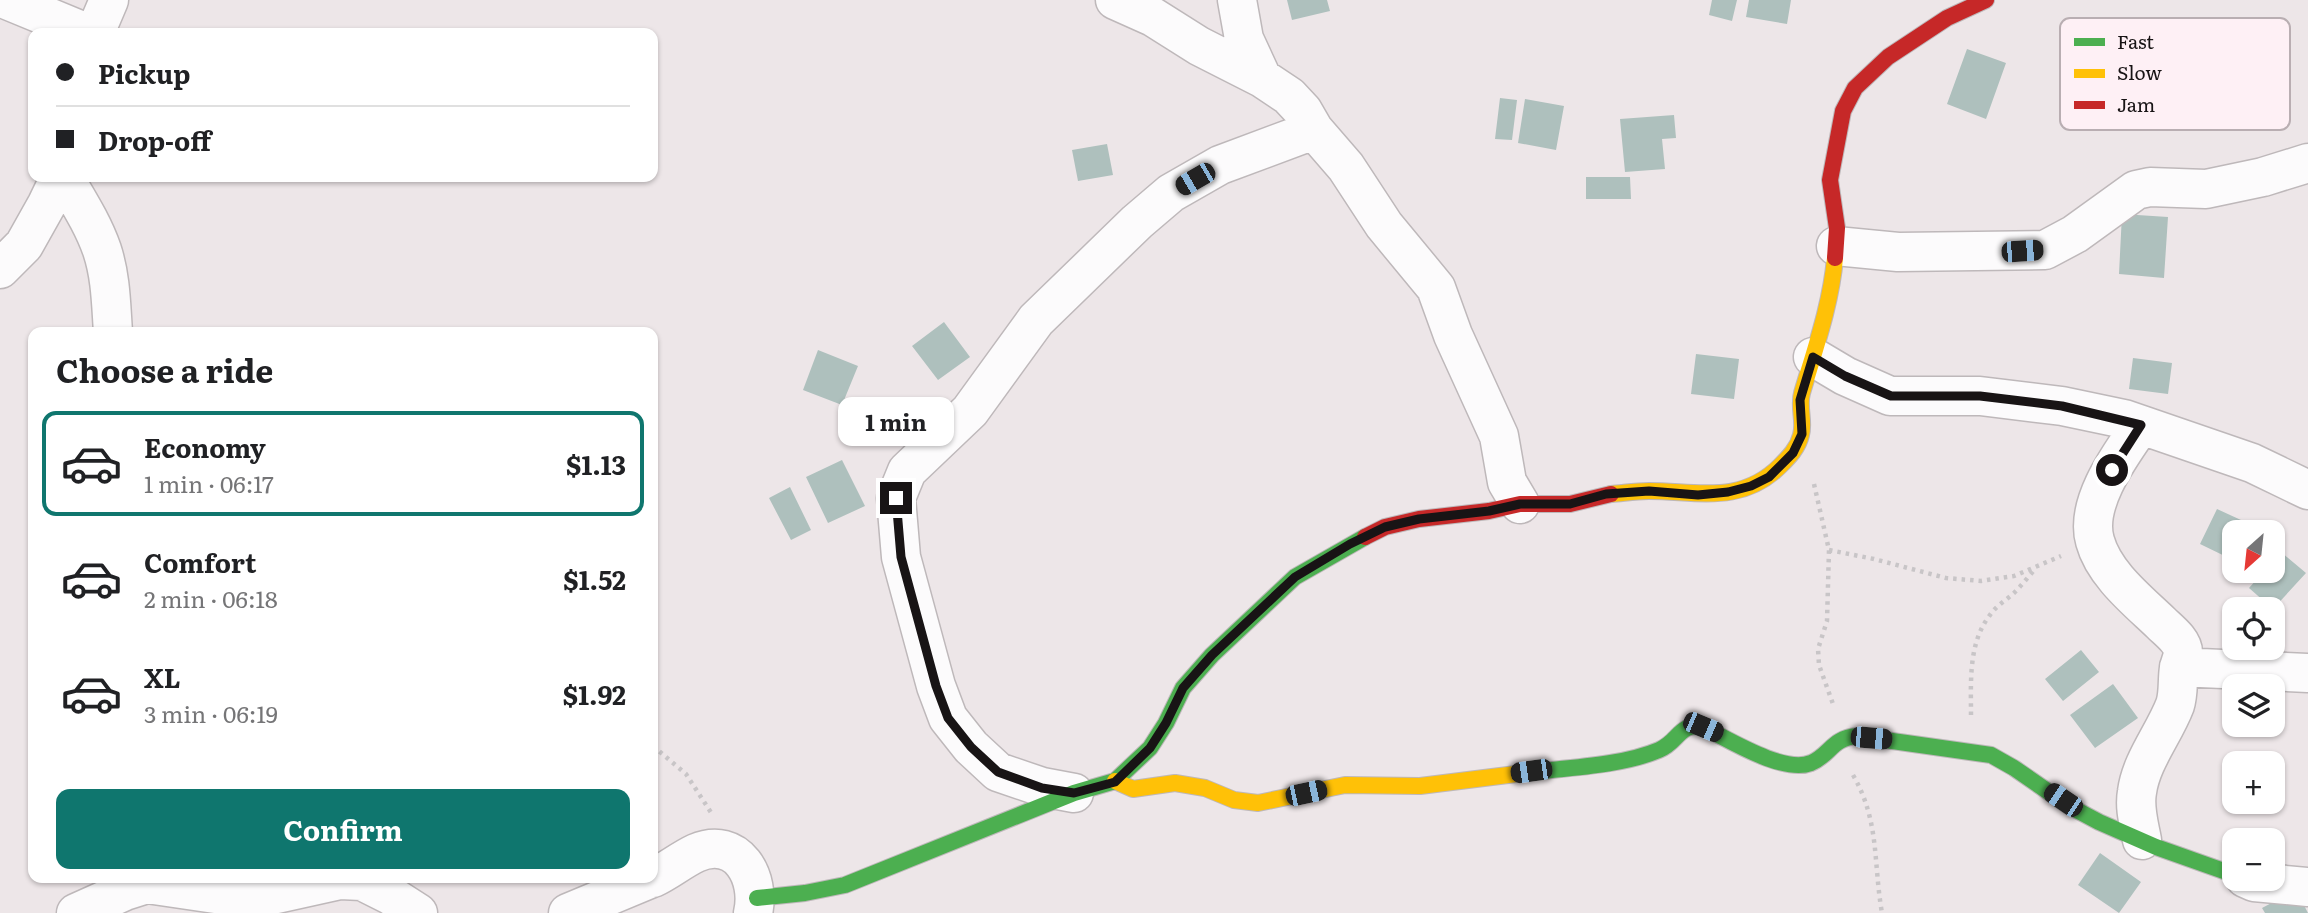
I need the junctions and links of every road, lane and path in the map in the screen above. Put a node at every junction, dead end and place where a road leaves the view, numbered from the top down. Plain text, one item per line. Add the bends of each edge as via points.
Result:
1 (7, 0) edge
2 (109, 0) edge
3 (1115, 0) edge
4 (1237, 0) edge
5 (1986, 0) edge
6 (75, 28) edge
7 (97, 28) edge
8 (1262, 78) junction
9 (1314, 131) junction
10 (2308, 163) edge
11 (59, 182) edge
12 (65, 182) edge
13 (1836, 246) junction
14 (0, 269) edge
15 (113, 327) edge
16 (1813, 357) junction
17 (2141, 425) junction
18 (1802, 434) junction
19 (2308, 490) edge
20 (1520, 504) junction
21 (2095, 541) junction
22 (1829, 550) junction
23 (2039, 565) junction
24 (2179, 667) junction
25 (2308, 673) edge
26 (1846, 736) junction
27 (658, 750) edge
28 (1970, 751) junction
29 (1115, 782) junction
30 (1074, 793) junction
31 (2142, 840) junction
32 (730, 852) junction
33 (2222, 870) edge
34 (658, 875) edge
35 (326, 883) edge
36 (366, 883) edge
37 (640, 883) edge
38 (2285, 885) edge
39 (2308, 887) edge
40 (755, 905) edge
41 (76, 913) edge
42 (418, 913) edge
43 (568, 913) edge
44 (1882, 913) edge

1 - 6 street
2 - 7 street
3 - 8 street
4 - 8 street via 1244,39
5 - 13 street via 1947,18 1888,57 1855,89 1843,111 1830,180
8 - 9 street via 1289,96
9 - 20 street via 1436,288 1499,436 1507,482
9 - 30 street via 1220,165 1163,200 1036,320 970,411 906,471 896,498 901,557 948,718 998,772 1042,788
10 - 13 street via 2206,189 2136,190 2045,250 1898,252
11 - 14 street via 24,245
12 - 15 street via 103,253
13 - 16 street via 1827,307
16 - 17 street via 1891,396 1980,396 2062,406
16 - 18 street via 1800,400
17 - 19 street via 2252,463
17 - 21 street via 2096,506
18 - 20 street via 1793,453 1769,477 1728,492 1649,491 1606,494 1570,504
18 - 22 path
20 - 29 street via 1385,527 1295,577 1183,688 1150,748
21 - 23 path
21 - 24 street via 2110,570 2180,644
22 - 23 path via 1945,578 1981,581 2014,576
22 - 26 path via 1827,621 1818,649 1819,665
23 - 28 path via 1983,626 1971,670
24 - 25 street
24 - 31 street via 2176,702 2137,790
26 - 28 street
26 - 29 street via 1811,762 1791,766 1693,725 1683,729 1672,744 1623,760 1420,786 1345,785 1258,803 1185,784 1133,789
26 - 44 path via 1849,770 1871,814
27 - 32 path via 686,774
28 - 31 street via 2007,762 2080,813
29 - 30 street
30 - 40 street via 845,885
31 - 33 street
32 - 34 street via 698,853
32 - 40 street via 743,860 752,878
35 - 41 street via 263,897 147,884
36 - 42 street
37 - 43 street
38 - 39 street

